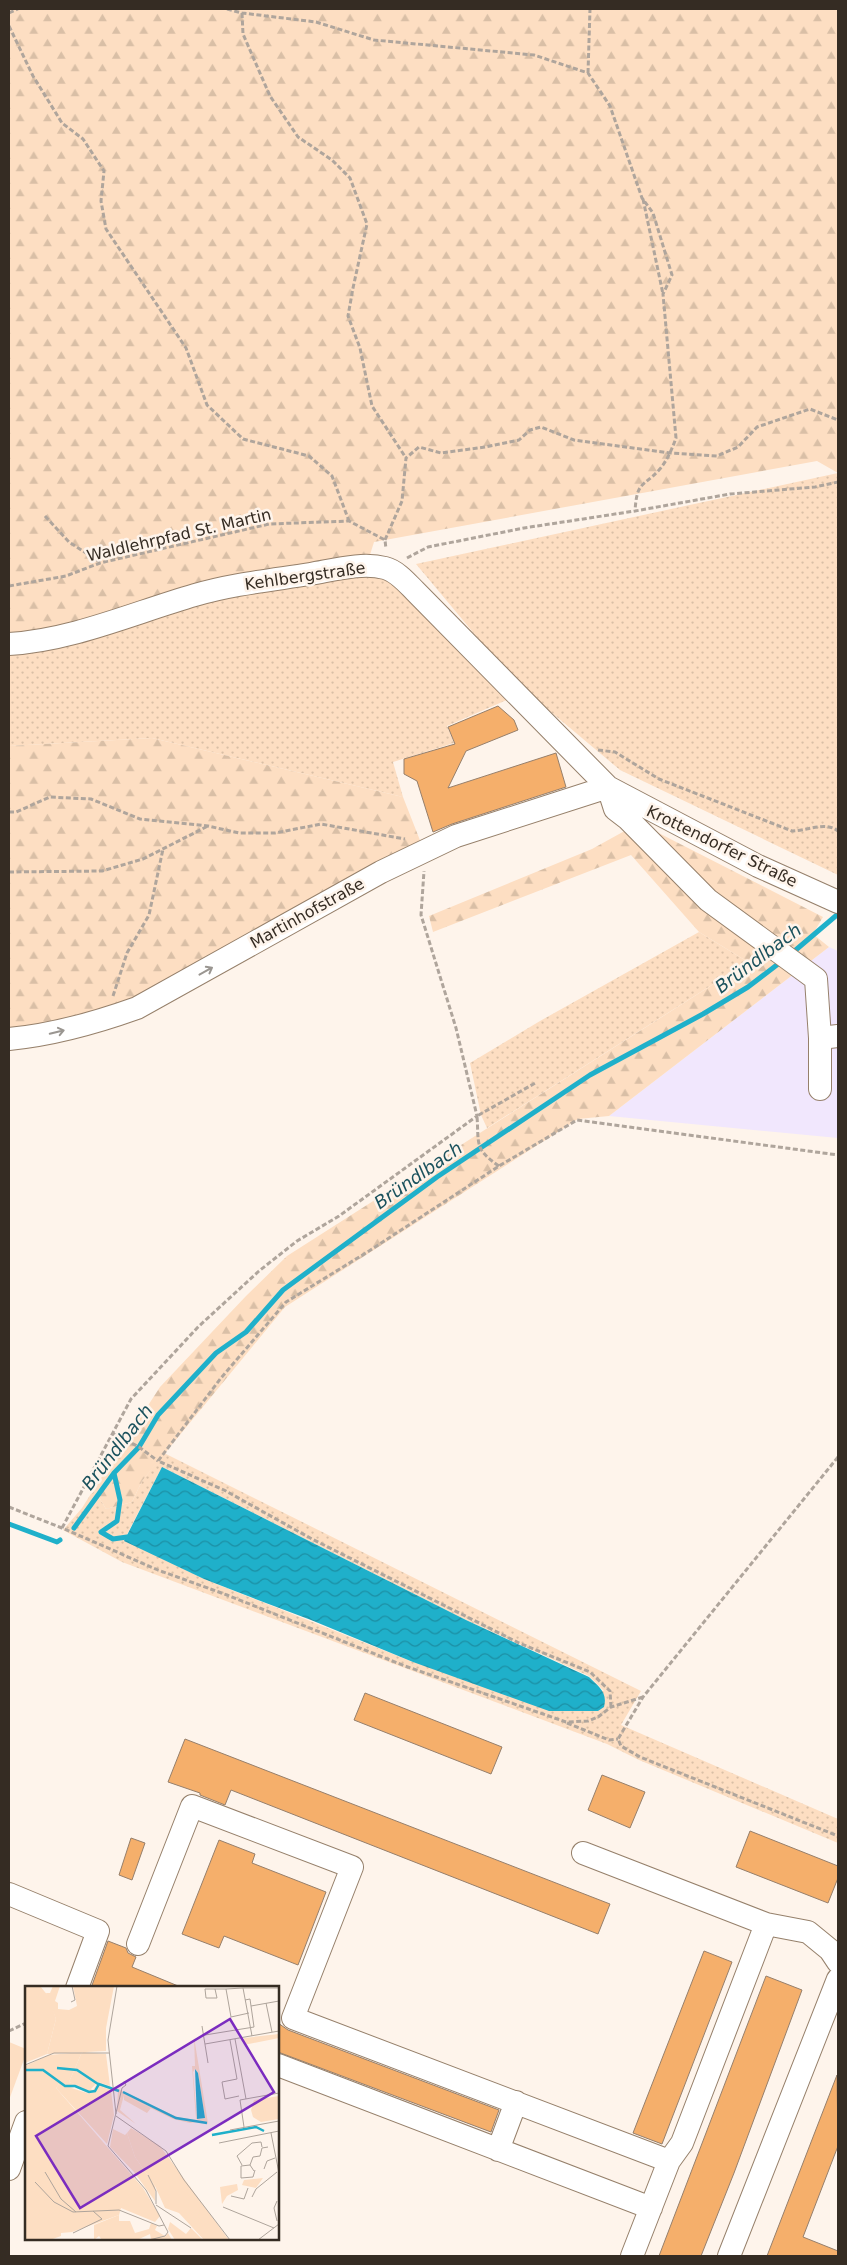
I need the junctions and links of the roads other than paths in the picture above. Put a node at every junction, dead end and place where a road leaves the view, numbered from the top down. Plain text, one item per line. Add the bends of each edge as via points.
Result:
1 (9, 644) edge
2 (608, 787) junction
3 (838, 902) edge
4 (829, 1037) edge
5 (9, 1039) edge
6 (820, 1089) dead end
7 (583, 1853) dead end
8 (9, 1894) edge
9 (766, 1924) junction
10 (138, 1944) dead end
11 (838, 1962) edge
12 (838, 1979) edge
13 (78, 1986) edge
14 (279, 2065) edge
15 (516, 2102) junction
16 (25, 2125) edge
17 (498, 2150) junction
18 (669, 2161) junction
19 (9, 2168) edge
20 (651, 2208) junction
21 (632, 2256) edge
22 (729, 2256) edge

1 - 2 street, Kehlbergstraße via 75,633 198,594 239,585 364,565 387,568 415,591
2 - 3 street, Krottendorfer Straße via 733,853
2 - 4 street via 615,809 708,900 816,979
5 -> 2 street, Martinhofstraße via 42,1036 106,1019 156,999 424,851 456,836
4 - 6 street
7 - 9 street
8 - 13 street via 98,1930
9 - 11 street via 808,1932 830,1950
9 - 18 street via 682,2143
10 - 15 street via 192,1806 352,1868 293,2018
12 - 22 street
14 - 17 street
15 - 17 street
15 - 18 street
16 - 19 street
17 - 20 street
18 - 20 street
20 - 21 street

